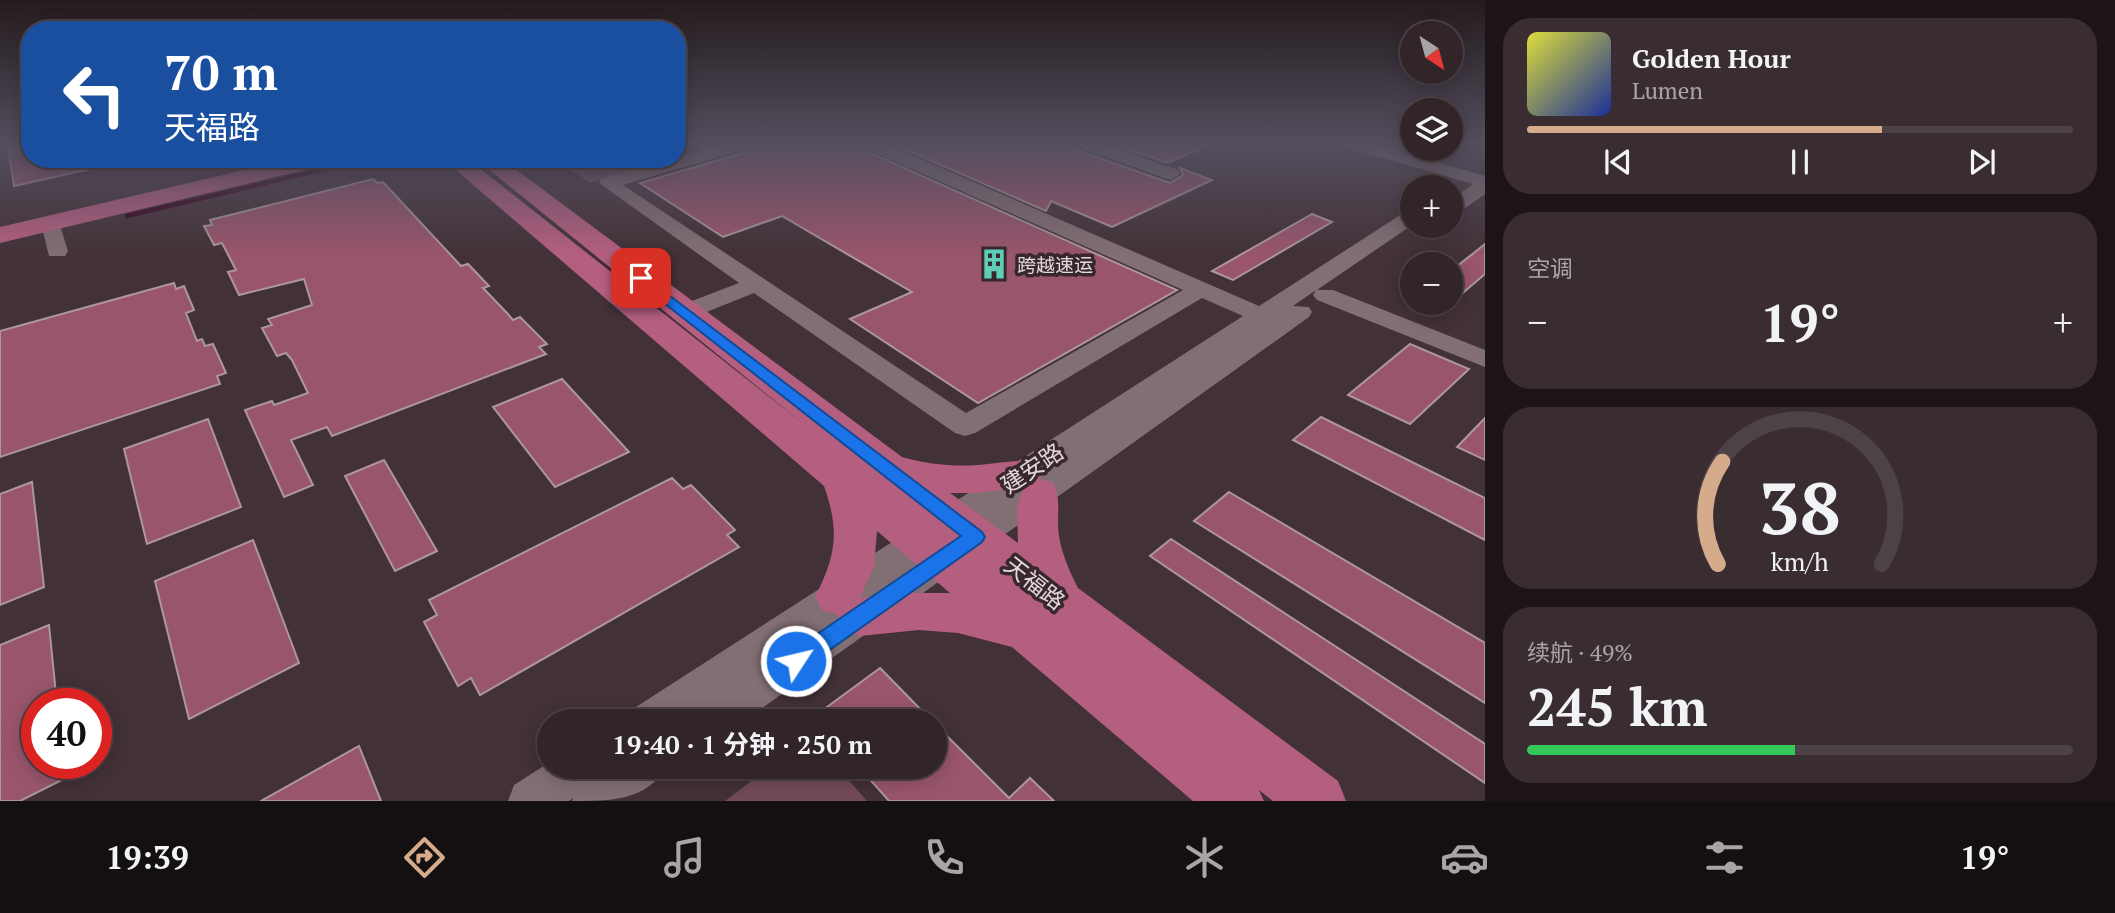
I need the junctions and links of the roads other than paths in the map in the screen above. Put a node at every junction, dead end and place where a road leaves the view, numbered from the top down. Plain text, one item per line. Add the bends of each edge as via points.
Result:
1 (175, 181) edge
2 (227, 181) edge
3 (481, 181) edge
4 (516, 181) edge
5 (614, 181) edge
6 (956, 181) edge
7 (1479, 181) edge
8 (1463, 196) edge
9 (0, 221) edge
10 (51, 223) junction
11 (1400, 224) edge
12 (0, 235) edge
13 (1408, 238) edge
14 (57, 251) dead end
15 (756, 284) junction
16 (1200, 289) junction
17 (1325, 295) junction
18 (685, 312) junction
19 (1260, 315) junction
20 (1485, 359) edge
21 (882, 464) junction
22 (840, 476) junction
23 (1032, 483) junction
24 (965, 528) junction
25 (931, 551) junction
26 (849, 607) junction
27 (1049, 620) junction
28 (672, 709) edge
29 (725, 709) edge
30 (563, 779) edge
31 (625, 779) edge
32 (530, 801) edge
33 (594, 801) edge
34 (1236, 801) edge
35 (1318, 801) edge

1 - 9 main road
2 - 10 main road
3 - 22 main road, 天福路
4 - 18 main road, 天福路
5 - 15 street via 608,183
6 - 16 street
7 - 8 street
10 - 12 main road
10 - 14 street
11 - 19 street, 建安路
13 - 17 street, 建安路
15 - 16 street via 965,426
15 - 18 street
16 - 19 street
17 - 20 street
17 - 23 street, 建安路
18 - 21 main road, 天福路
19 - 23 street, 建安路
21 - 23 main road via 961,481
21 - 24 main road, 天福路
22 - 25 main road, 天福路
22 - 26 main road via 853,508 857,553 850,576
23 - 24 street, 建安路
23 - 27 main road
24 - 25 street, 建安路
24 - 27 main road, 天福路
25 - 26 street, 建安路
25 - 27 main road, 天福路
26 - 27 main road
26 - 28 street, 建安路
26 - 29 street, 建安路
27 - 34 main road, 天福路
27 - 35 main road, 天福路
30 - 32 street
31 - 33 street

